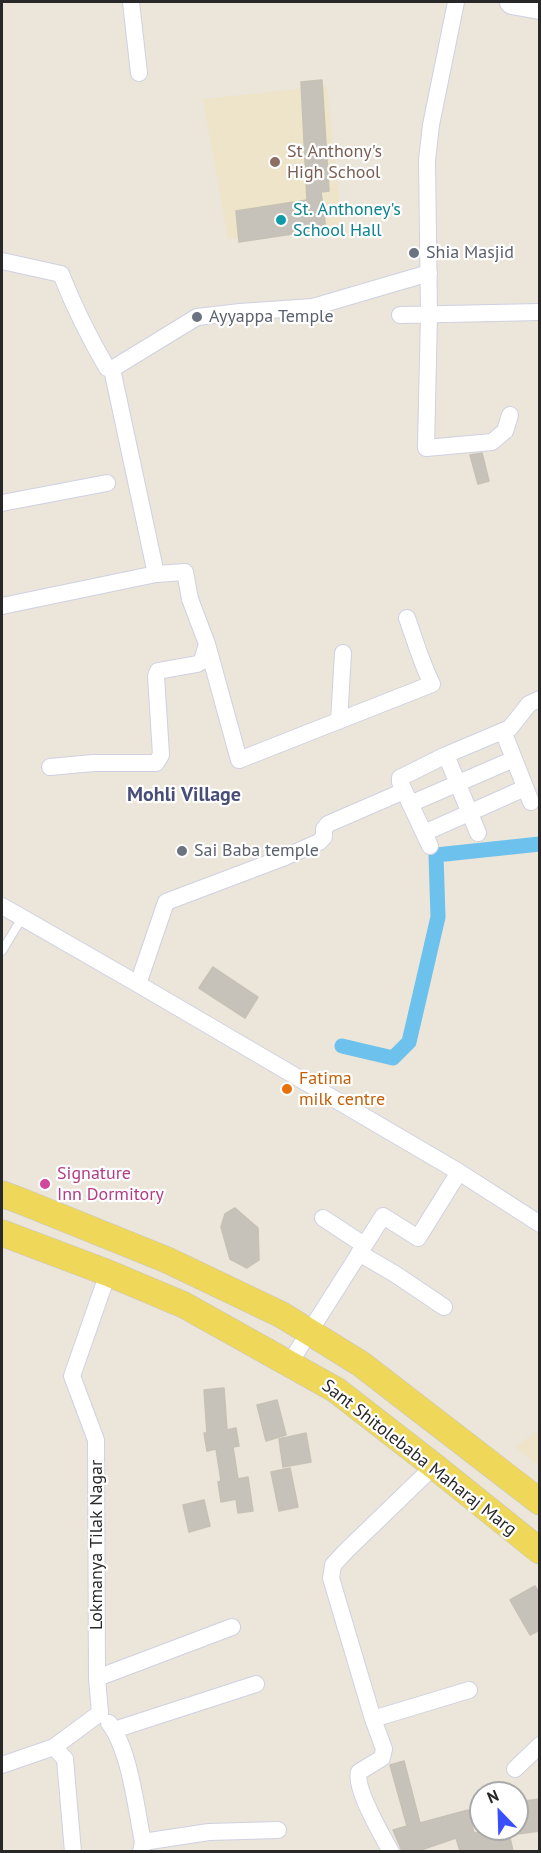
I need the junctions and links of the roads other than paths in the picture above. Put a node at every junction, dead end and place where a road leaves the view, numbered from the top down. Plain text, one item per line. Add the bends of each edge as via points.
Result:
1 (131, 2) edge
2 (456, 2) edge
3 (512, 2) edge
4 (540, 7) edge
5 (139, 73) dead end
6 (2, 261) edge
7 (429, 273) junction
8 (540, 312) edge
9 (429, 314) junction
10 (400, 315) dead end
11 (112, 369) junction
12 (510, 415) dead end
13 (107, 483) dead end
14 (2, 503) edge
15 (156, 574) junction
16 (2, 606) edge
17 (407, 618) dead end
18 (207, 644) junction
19 (343, 652) dead end
20 (540, 699) edge
21 (339, 721) junction
22 (502, 731) junction
23 (446, 755) junction
24 (514, 759) junction
25 (50, 767) dead end
26 (458, 784) junction
27 (407, 797) junction
28 (468, 812) junction
29 (478, 832) dead end
30 (2, 906) edge
31 (22, 918) junction
32 (2, 951) edge
33 (138, 984) junction
34 (459, 1172) junction
35 (2, 1194) edge
36 (323, 1218) dead end
37 (540, 1224) edge
38 (4, 1241) edge
39 (362, 1249) junction
40 (108, 1274) junction
41 (444, 1307) dead end
42 (309, 1332) junction
43 (289, 1364) junction
44 (434, 1466) junction
45 (540, 1502) edge
46 (540, 1551) edge
47 (232, 1627) dead end
48 (97, 1678) junction
49 (256, 1684) dead end
50 (469, 1690) dead end
51 (100, 1713) junction
52 (373, 1719) junction
53 (114, 1730) junction
54 (540, 1745) edge
55 (54, 1747) junction
56 (2, 1765) edge
57 (515, 1769) dead end
58 (278, 1830) dead end
59 (142, 1847) edge
60 (73, 1851) edge
61 (391, 1851) edge

1 - 5 street
2 - 7 street via 427,160
3 - 4 main road
6 - 11 street via 61,274 96,348 107,368
7 - 9 street
7 - 11 street via 313,308 197,317
8 - 9 street
9 - 10 street
9 - 12 street via 426,448 492,442 504,432
11 - 15 street
13 - 14 street
15 - 16 street
15 - 18 street via 185,572 190,599
17 - 21 street via 432,684
18 - 21 street via 239,760
18 - 25 street via 202,661 158,671 160,755 156,763
19 - 21 street
20 - 22 street via 529,704 510,728
22 - 23 street
22 - 24 street
23 - 26 street
23 - 27 street via 400,778
24 - 26 street
24 - 28 street via 528,795
26 - 27 street
26 - 28 street
27 - 28 street via 427,839
27 - 33 street via 328,824 319,842 166,902
28 - 29 street
30 - 31 street
31 - 32 lane
31 - 33 street
33 - 34 street
34 - 37 street
34 - 39 street via 418,1238 383,1216
35 - 42 main road, Sant Shitolebaba Maharaj Marg via 167,1260
36 - 39 street
38 - 40 main road, Sant Shitolebaba Maharaj Marg
39 - 41 street
39 - 42 street
40 - 43 main road, Sant Shitolebaba Maharaj Marg via 184,1305
40 - 48 street, Lokmanya Tilak Nagar via 72,1376 96,1440
42 - 43 street
42 - 45 main road, Sant Shitolebaba Maharaj Marg via 361,1364
43 - 44 main road, Sant Shitolebaba Maharaj Marg via 336,1390
44 - 46 main road, Sant Shitolebaba Maharaj Marg
44 - 52 street via 333,1565 331,1578
47 - 48 street
48 - 51 street, Lokmanya Tilak Nagar
49 - 53 street
50 - 52 street
51 - 53 street
51 - 55 street
52 - 61 street via 384,1749 382,1758 359,1772 357,1779
53 - 59 street via 125,1755
54 - 57 street
55 - 56 street
55 - 60 street via 66,1759
58 - 59 street via 209,1832

